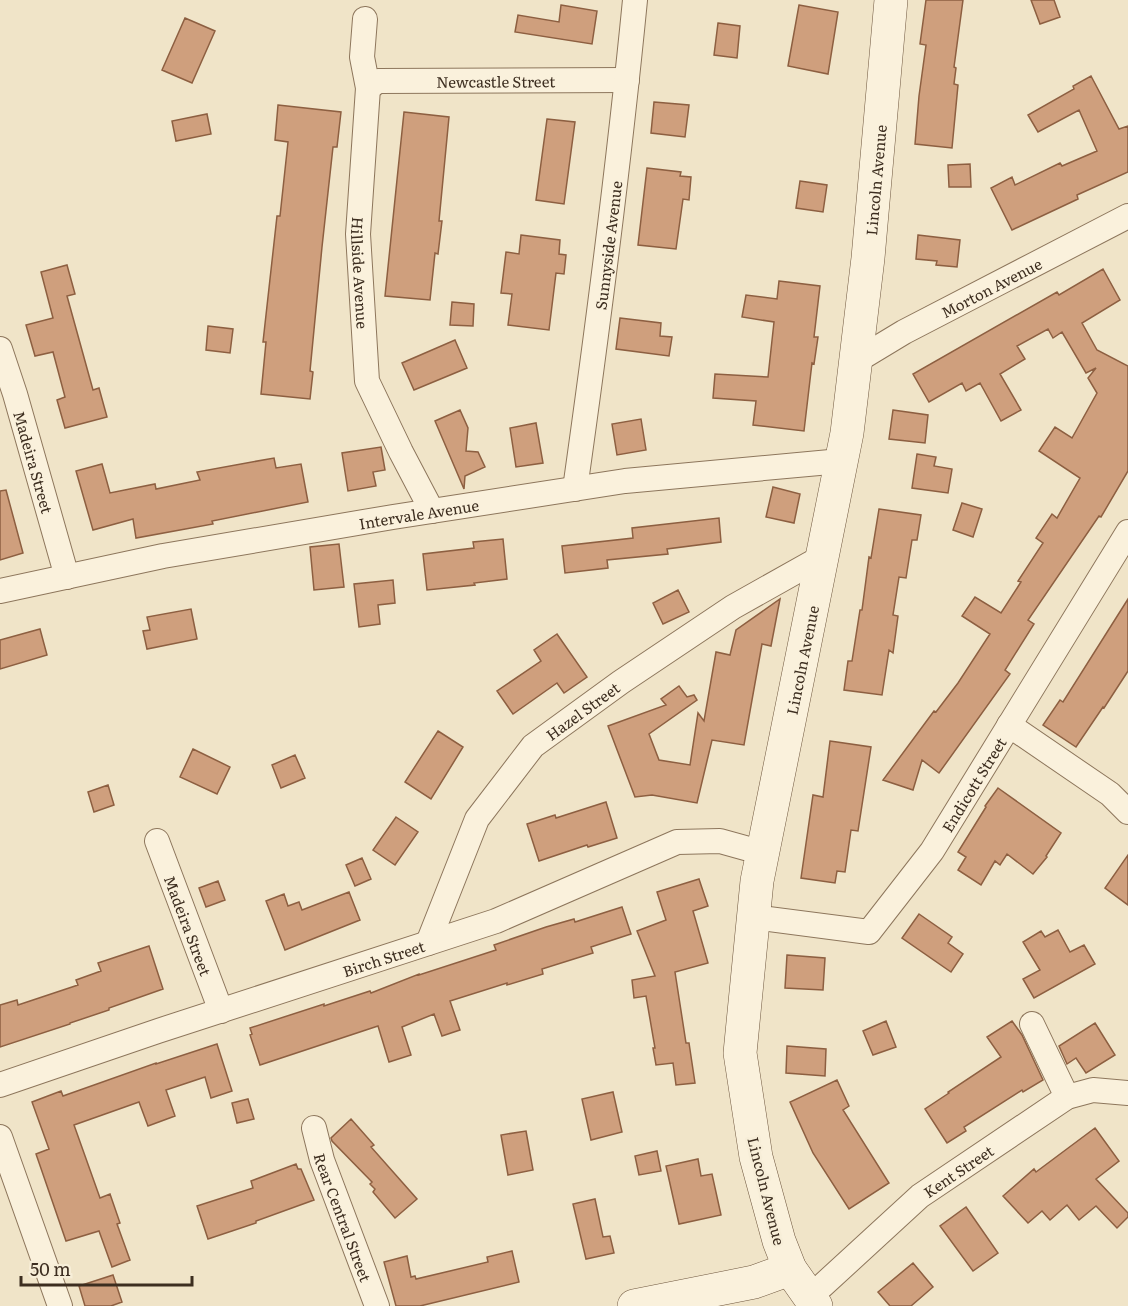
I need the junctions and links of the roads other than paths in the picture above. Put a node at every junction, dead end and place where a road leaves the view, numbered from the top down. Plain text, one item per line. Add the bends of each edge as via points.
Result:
1 (635, 0) edge
2 (891, 0) edge
3 (365, 19) dead end
4 (627, 80) junction
5 (368, 88) junction
6 (1128, 216) edge
7 (0, 349) edge
8 (856, 361) junction
9 (841, 461) junction
10 (575, 489) junction
11 (432, 511) junction
12 (1128, 532) edge
13 (822, 556) junction
14 (67, 577) junction
15 (0, 591) edge
16 (1009, 725) junction
17 (1128, 812) edge
18 (157, 841) dead end
19 (763, 853) junction
20 (754, 917) junction
21 (428, 943) junction
22 (221, 1011) junction
23 (1032, 1024) dead end
24 (0, 1085) edge
25 (1128, 1093) edge
26 (1067, 1097) junction
27 (314, 1128) dead end
28 (0, 1137) edge
29 (790, 1269) junction
30 (813, 1301) edge
31 (60, 1306) edge
32 (377, 1306) edge
33 (634, 1306) edge

1 - 4 street, Sunnyside Avenue
2 - 8 main road, Lincoln Avenue
3 - 5 street, Hillside Avenue via 362,57
4 - 5 street, Newcastle Street via 378,81
4 - 10 street, Sunnyside Avenue
5 - 11 street, Hillside Avenue via 358,234 367,381
6 - 8 street, Morton Avenue via 904,332
7 - 14 street, Madeira Street
8 - 9 main road, Lincoln Avenue
9 - 10 street, Intervale Avenue
9 - 13 main road, Lincoln Avenue
10 - 11 street, Intervale Avenue
11 - 14 street, Intervale Avenue via 163,556
12 - 16 street, Endicott Street
13 - 19 main road, Lincoln Avenue
13 - 21 street, Hazel Street via 733,607 533,746 477,819
14 - 15 street, Intervale Avenue
16 - 17 street via 1110,794
16 - 20 street, Endicott Street via 932,851 869,932
18 - 22 street, Madeira Street
19 - 20 main road, Lincoln Avenue
19 - 21 street, Birch Street via 720,842 677,842 496,921
20 - 29 main road, Lincoln Avenue via 741,1053 756,1157
21 - 22 street, Birch Street
22 - 24 street, Birch Street
23 - 26 street
25 - 26 street, Kent Street via 1093,1090
26 - 30 street, Kent Street via 920,1196
27 - 32 street, Rear Central Street via 322,1160
28 - 31 street
29 - 30 main road, Lincoln Avenue
29 - 33 main road via 755,1282

